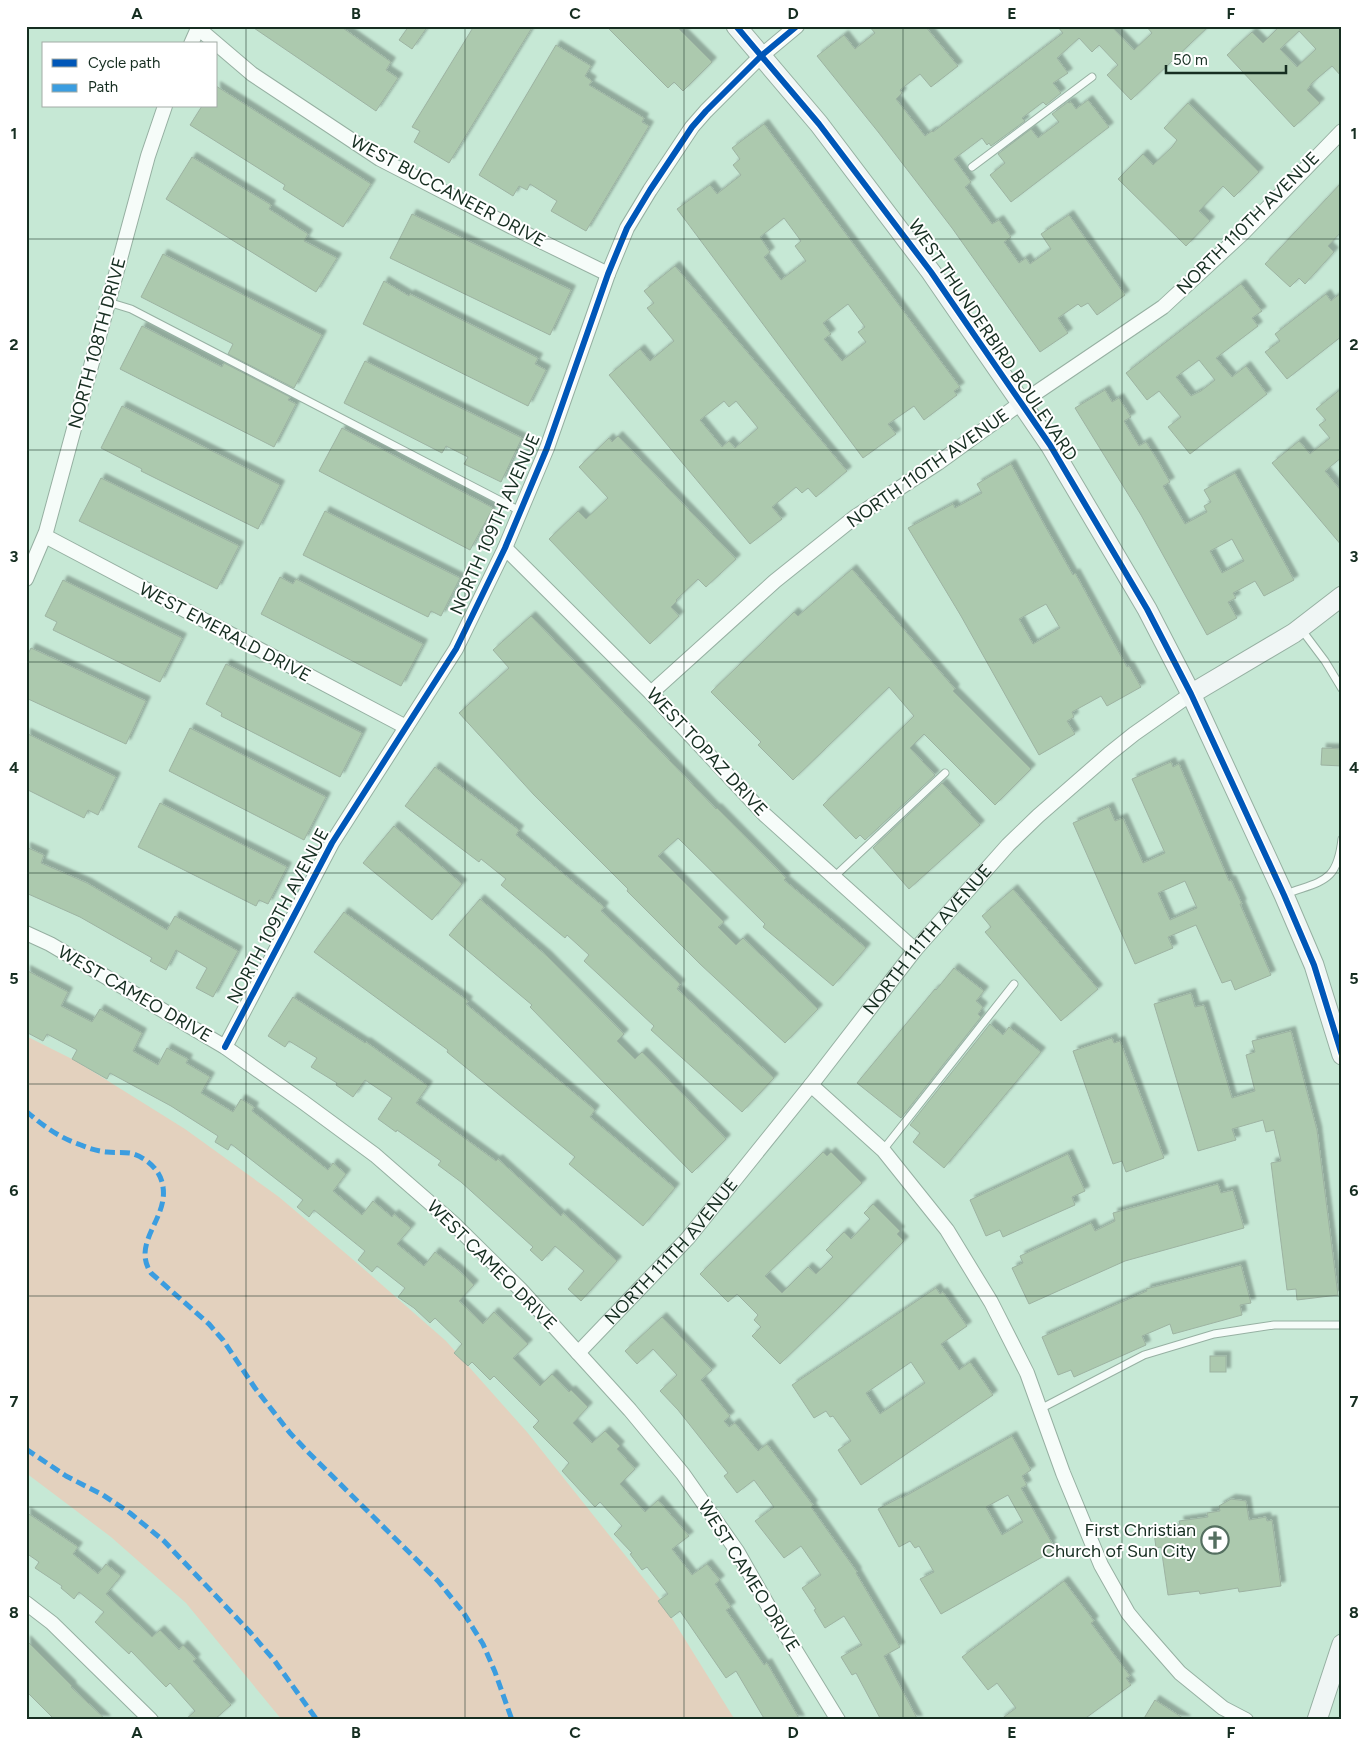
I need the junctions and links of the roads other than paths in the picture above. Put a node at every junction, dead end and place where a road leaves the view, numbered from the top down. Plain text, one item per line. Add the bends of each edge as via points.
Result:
1 (736, 26) edge
2 (797, 26) edge
3 (199, 27) edge
4 (192, 42) edge
5 (216, 42) edge
6 (218, 44) edge
7 (762, 56) junction
8 (1092, 77) dead end
9 (164, 108) edge
10 (1342, 131) edge
11 (972, 167) dead end
12 (608, 274) junction
13 (108, 302) junction
14 (1021, 403) junction
15 (520, 511) junction
16 (45, 536) junction
17 (505, 548) junction
18 (26, 579) edge
19 (1342, 596) edge
20 (1300, 628) junction
21 (1342, 689) edge
22 (652, 693) junction
23 (1191, 694) junction
24 (406, 727) junction
25 (945, 773) dead end
26 (1342, 839) edge
27 (834, 878) junction
28 (1284, 895) junction
29 (26, 933) edge
30 (915, 950) junction
31 (1014, 984) dead end
32 (226, 1048) junction
33 (1342, 1055) edge
34 (811, 1085) junction
35 (882, 1150) junction
36 (1342, 1325) edge
37 (578, 1353) junction
38 (1040, 1409) junction
39 (26, 1603) edge
40 (1342, 1644) edge
41 (151, 1720) edge
42 (838, 1720) edge
43 (1246, 1720) edge
44 (1317, 1720) edge

1 - 7 street, WEST THUNDERBIRD BOULEVARD
2 - 7 street, NORTH 109TH AVENUE
3 - 4 street
3 - 5 street, WEST BUCCANEER DRIVE
6 - 12 street, WEST BUCCANEER DRIVE via 252,74 380,158
7 - 12 street, NORTH 109TH AVENUE via 692,127 627,228
7 - 14 street, WEST THUNDERBIRD BOULEVARD via 902,232
8 - 11 lane
9 - 13 street, NORTH 108TH DRIVE
10 - 14 street, NORTH 110TH AVENUE via 1243,234 1163,307
12 - 15 street, NORTH 109TH AVENUE via 547,448
13 - 15 lane via 140,313
13 - 16 street, NORTH 108TH DRIVE
14 - 22 street, NORTH 110TH AVENUE via 855,517 775,581
14 - 23 street, WEST THUNDERBIRD BOULEVARD via 1050,445 1129,578
15 - 17 street, NORTH 109TH AVENUE
16 - 18 street, NORTH 108TH DRIVE
16 - 24 street, WEST EMERALD DRIVE
17 - 22 street, WEST TOPAZ DRIVE
17 - 24 street, NORTH 109TH AVENUE via 456,649
19 - 20 street, NORTH 111TH AVENUE
20 - 21 lane
20 - 23 street, NORTH 111TH AVENUE
22 - 27 street, WEST TOPAZ DRIVE via 765,816
23 - 28 street, WEST THUNDERBIRD BOULEVARD
23 - 30 street, NORTH 111TH AVENUE via 1134,734 1038,816
24 - 32 street, NORTH 109TH AVENUE via 332,844
25 - 27 lane
26 - 28 lane via 1337,865 1328,878
27 - 30 street, WEST TOPAZ DRIVE
28 - 33 street, WEST THUNDERBIRD BOULEVARD via 1314,965
29 - 32 street, WEST CAMEO DRIVE
30 - 34 street, NORTH 111TH AVENUE
31 - 35 lane
32 - 37 street, WEST CAMEO DRIVE via 375,1156 453,1223 520,1289
34 - 35 street
34 - 37 street, NORTH 111TH AVENUE via 688,1238
35 - 38 street via 947,1230 991,1302 1027,1373
36 - 38 lane via 1274,1325 1214,1334 1144,1355
37 - 42 street, WEST CAMEO DRIVE via 630,1410 704,1504 737,1551
38 - 43 street via 1101,1565 1128,1613 1180,1673 1223,1708
39 - 41 street via 52,1623
40 - 44 street

